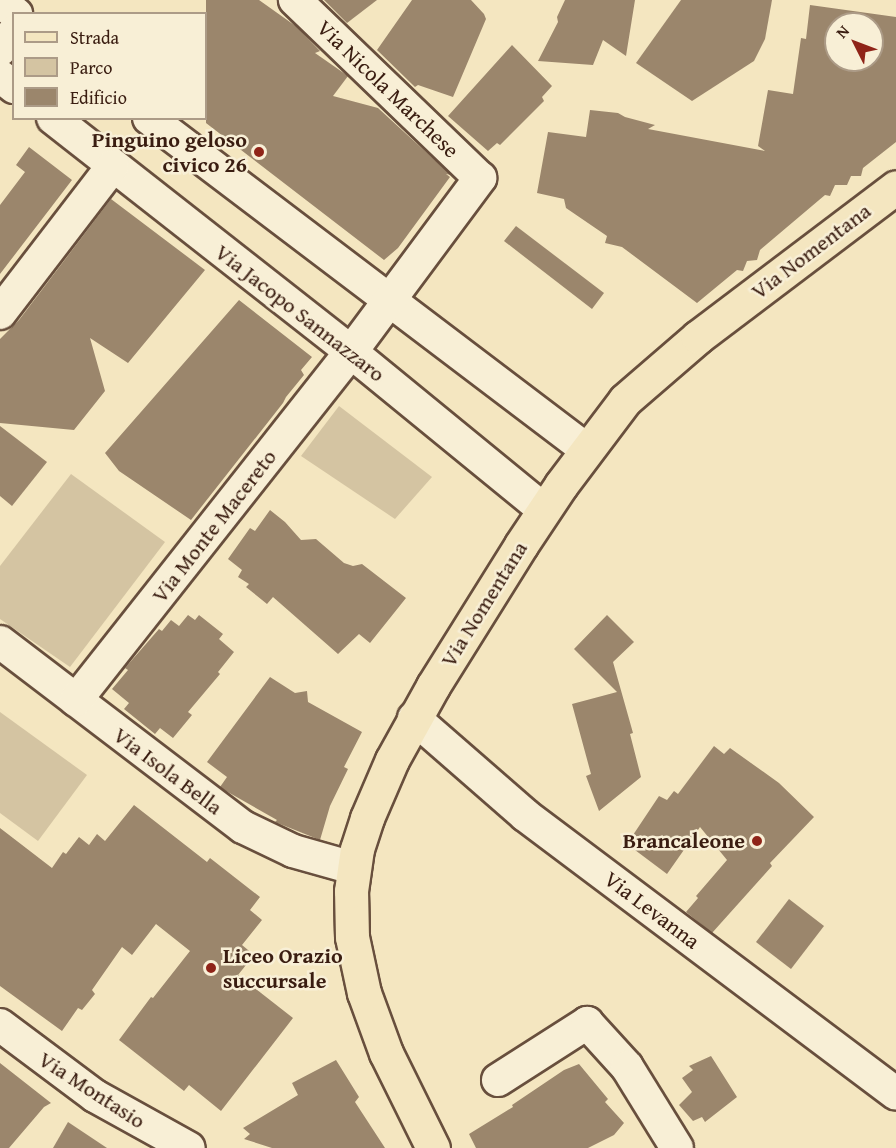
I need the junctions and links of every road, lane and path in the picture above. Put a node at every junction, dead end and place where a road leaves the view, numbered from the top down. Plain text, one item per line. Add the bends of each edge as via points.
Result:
1 (295, 0) edge
2 (0, 1) edge
3 (14, 12) edge
4 (12, 35) edge
5 (0, 50) edge
6 (0, 76) edge
7 (12, 85) edge
8 (56, 120) edge
9 (152, 120) edge
10 (113, 166) junction
11 (480, 178) joint
12 (896, 187) edge
13 (390, 300) junction
14 (0, 313) edge
15 (351, 352) junction
16 (587, 450) junction
17 (544, 510) junction
18 (0, 642) edge
19 (76, 700) junction
20 (414, 718) junction
21 (353, 868) junction
22 (0, 1025) edge
23 (498, 1080) dead end
24 (896, 1094) edge
25 (189, 1148) edge
26 (433, 1148) edge
27 (677, 1148) edge

1 - 11 street, Via Nicola Marchese
2 - 3 street
4 - 5 street
6 - 7 street
8 - 10 street, Via Jacopo Sannazzaro
9 - 13 street
10 - 14 street
10 - 15 street, Via Jacopo Sannazzaro
11 - 13 street, Via Monte Macereto
12 - 16 main road, Via Nomentana via 644,381
13 - 15 street, Via Monte Macereto
13 - 16 street
15 - 17 street, Via Jacopo Sannazzaro
15 - 19 street, Via Monte Macereto
16 - 17 main road, Via Nomentana
17 - 20 main road, Via Nomentana
18 - 19 street, Via Isola Bella
19 - 21 street, Via Isola Bella via 248,830 300,854
20 - 21 main road, Via Nomentana via 369,812
20 - 24 street, Via Levanna via 525,815
21 - 26 main road, Via Nomentana via 352,937 364,993 396,1077
22 - 25 street, Via Montasio via 94,1096
23 - 27 street via 587,1023 627,1067

